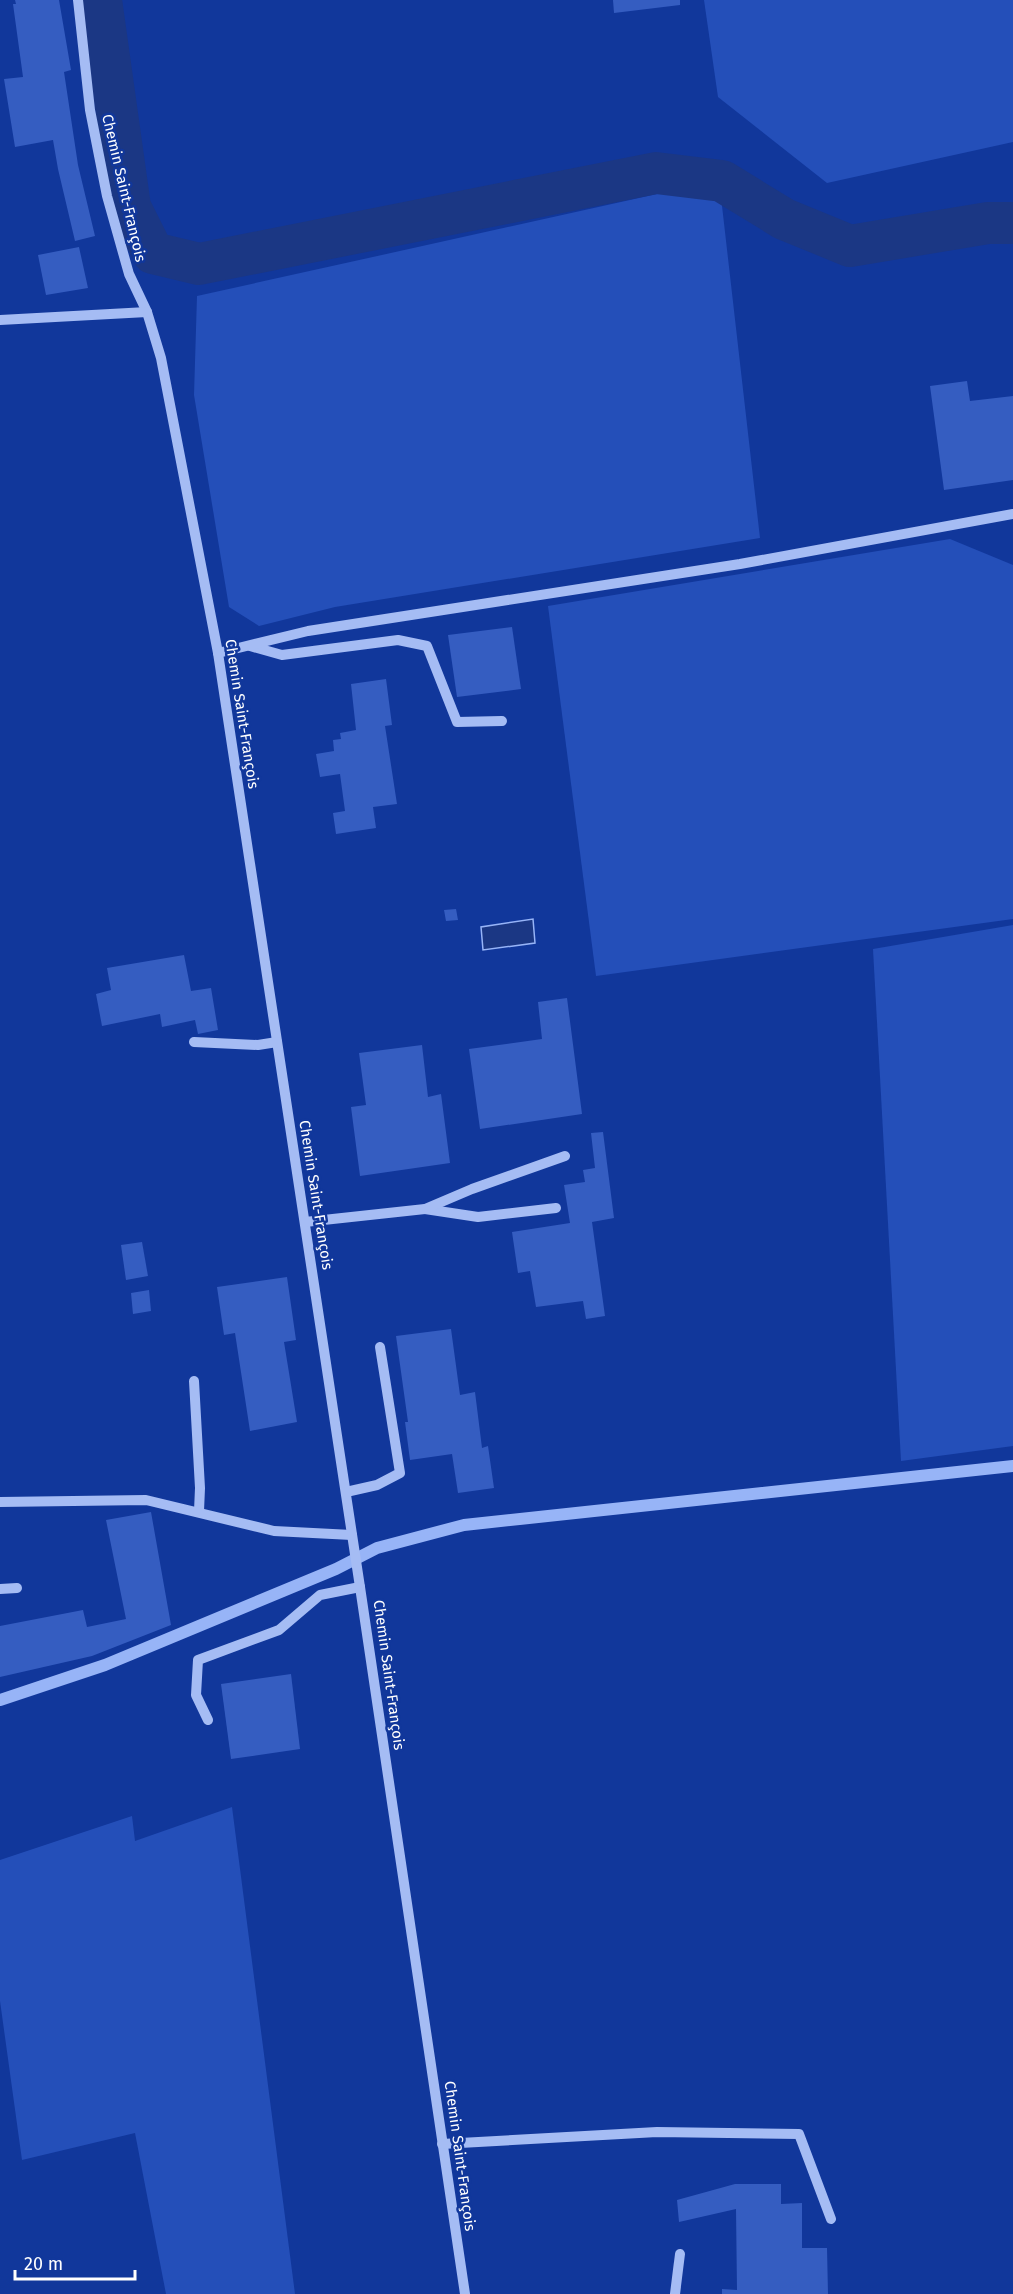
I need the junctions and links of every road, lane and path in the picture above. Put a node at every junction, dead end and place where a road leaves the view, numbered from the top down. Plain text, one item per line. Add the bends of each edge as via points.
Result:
1 (78, 0) edge
2 (147, 312) junction
3 (0, 320) edge
4 (1013, 514) edge
5 (248, 646) junction
6 (218, 653) junction
7 (502, 721) dead end
8 (194, 1042) dead end
9 (277, 1042) junction
10 (565, 1156) dead end
11 (556, 1208) dead end
12 (425, 1209) junction
13 (305, 1222) junction
14 (380, 1347) dead end
15 (194, 1381) dead end
16 (346, 1492) junction
17 (0, 1502) edge
18 (199, 1511) junction
19 (353, 1538) junction
20 (360, 1587) junction
21 (17, 1588) dead end
22 (0, 1589) edge
23 (208, 1720) dead end
24 (442, 2144) junction
25 (831, 2219) dead end
26 (680, 2254) dead end
27 (465, 2294) edge
28 (675, 2294) edge

1 - 2 street, Chemin Saint-François via 90,110 107,196 129,274
2 - 3 street
2 - 6 street, Chemin Saint-François via 161,358
4 - 5 street via 740,564 308,631
5 - 6 street
5 - 7 street via 282,655 398,640 427,646 457,722
6 - 9 street, Chemin Saint-François
8 - 9 street
9 - 13 street, Chemin Saint-François
10 - 12 street
11 - 12 street via 478,1217
12 - 13 street
13 - 16 street, Chemin Saint-François
14 - 16 street via 400,1473 377,1485
15 - 18 street
16 - 19 street, Chemin Saint-François
17 - 18 street via 146,1500
18 - 19 street via 274,1531
19 - 20 street, Chemin Saint-François
20 - 23 street via 320,1595 279,1630 198,1660 196,1695
20 - 24 street, Chemin Saint-François
21 - 22 street
24 - 25 street via 657,2132 799,2134
24 - 27 street, Chemin Saint-François
26 - 28 street

